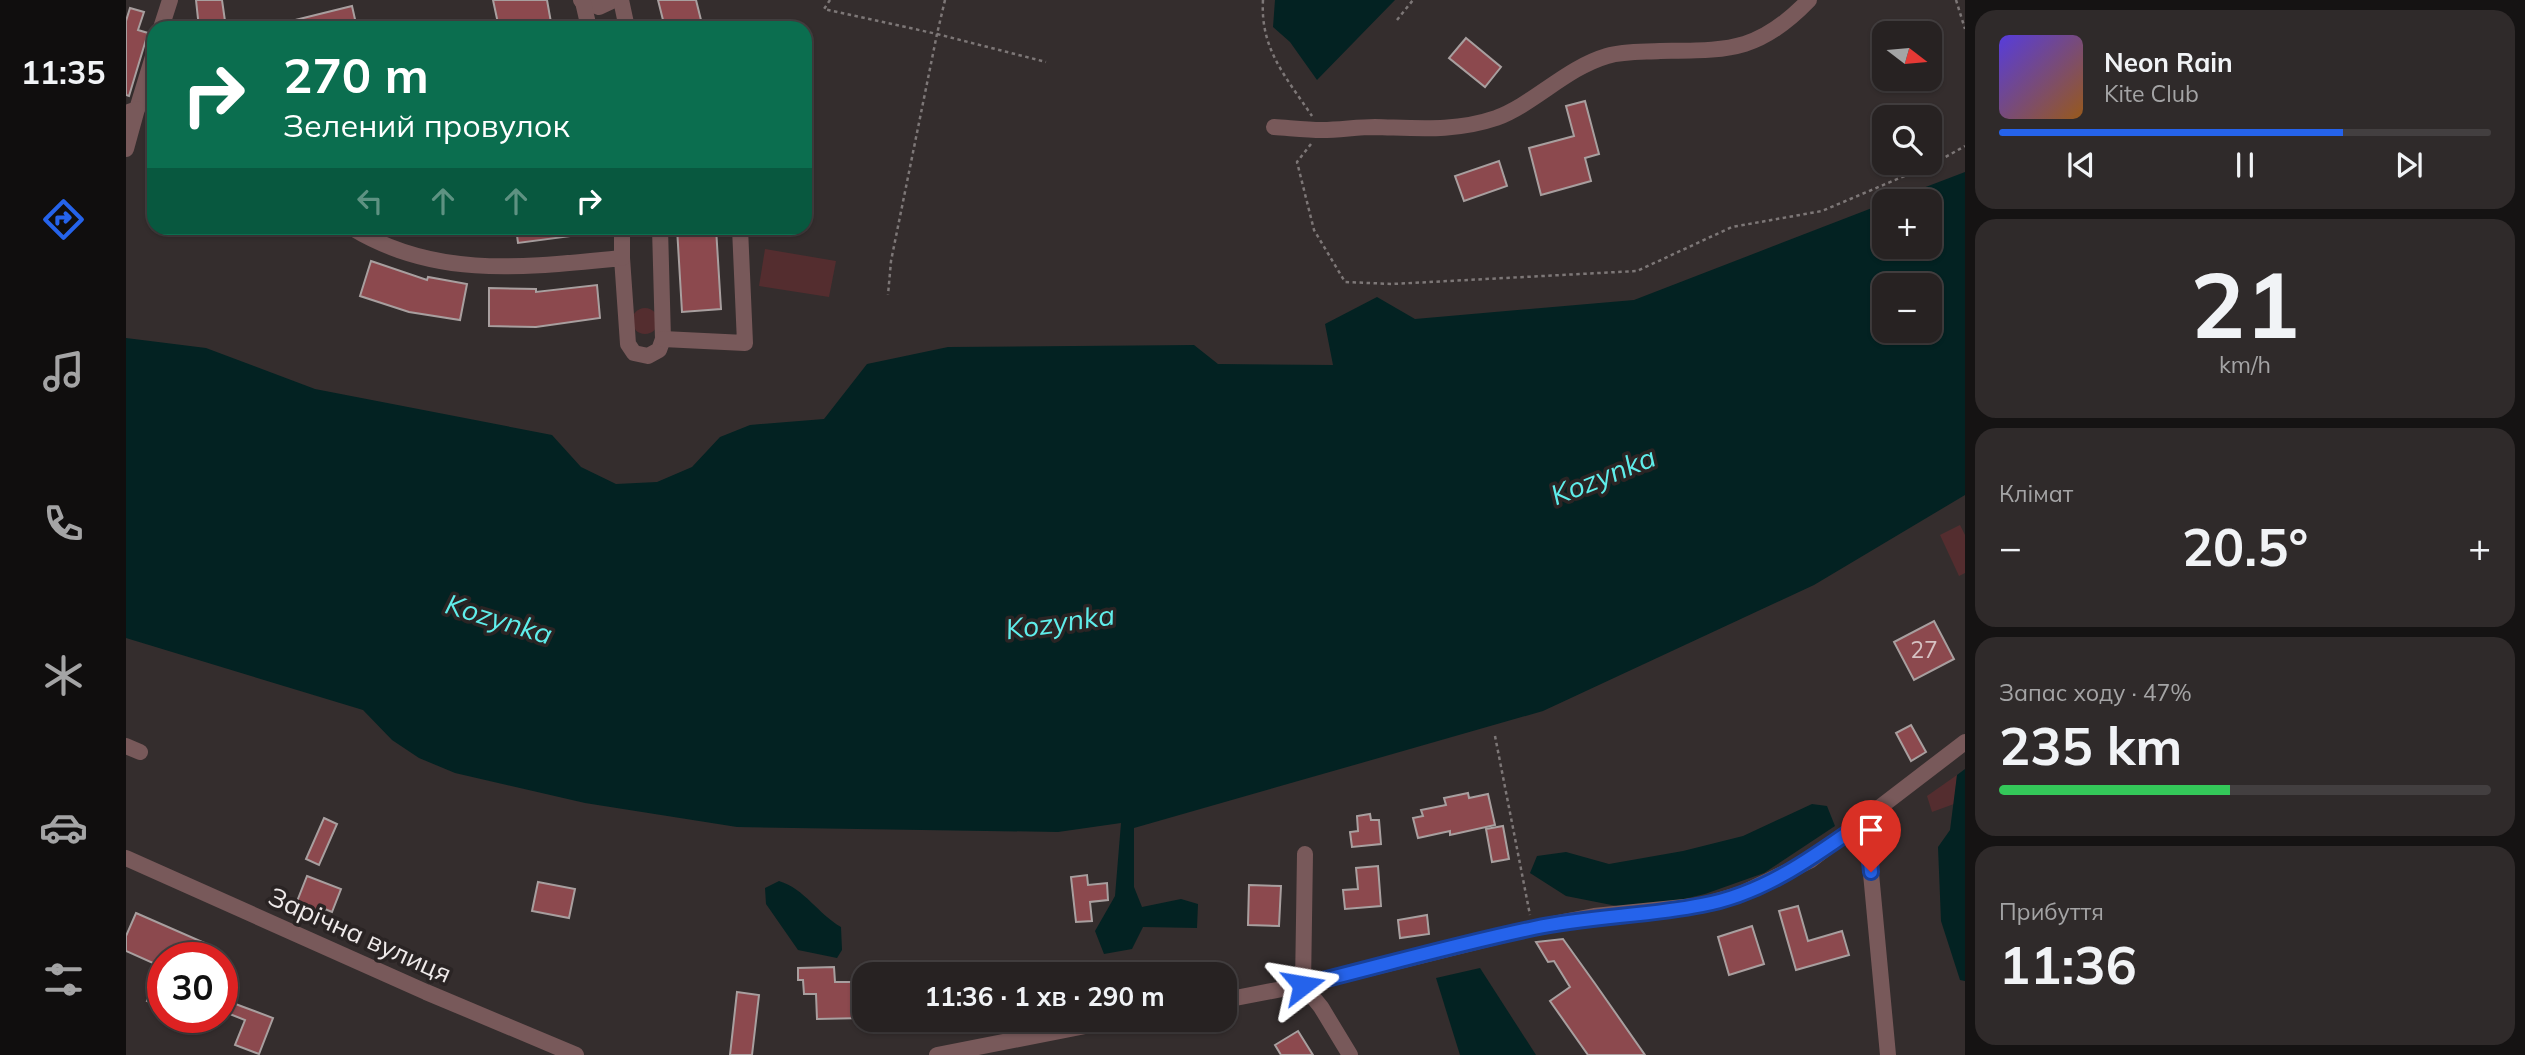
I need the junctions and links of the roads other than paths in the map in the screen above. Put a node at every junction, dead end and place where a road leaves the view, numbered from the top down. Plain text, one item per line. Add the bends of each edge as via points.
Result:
1 (170, 0) edge
2 (614, 0) edge
3 (621, 0) edge
4 (1809, 0) edge
5 (582, 1) edge
6 (163, 21) edge
7 (587, 21) edge
8 (626, 21) edge
9 (147, 71) edge
10 (132, 111) edge
11 (1274, 128) dead end
12 (126, 149) edge
13 (364, 235) edge
14 (622, 235) edge
15 (660, 235) edge
16 (740, 235) edge
17 (622, 258) junction
18 (663, 339) junction
19 (1965, 742) edge
20 (1866, 820) junction
21 (1306, 854) dead end
22 (126, 858) edge
23 (1303, 985) junction
24 (1237, 998) edge
25 (1055, 1032) edge
26 (576, 1055) edge
27 (937, 1055) edge
28 (1350, 1055) edge
29 (1888, 1055) edge

1 - 6 street
2 - 5 street via 599,7
3 - 8 street
4 - 11 street via 1781,27 1756,41 1705,51 1607,56 1498,117 1458,128
5 - 7 street
9 - 10 street
10 - 12 street
13 - 17 street via 417,256 477,267
14 - 17 street
15 - 18 street
16 - 18 street via 745,343
17 - 18 street via 628,344 634,353 648,356 659,350
19 - 20 street
20 - 23 street via 1811,860 1741,894 1704,905 1594,916 1532,928
20 - 29 street
21 - 23 street
22 - 26 street, Зарічна вулиця
23 - 24 street
23 - 28 street
25 - 27 street

